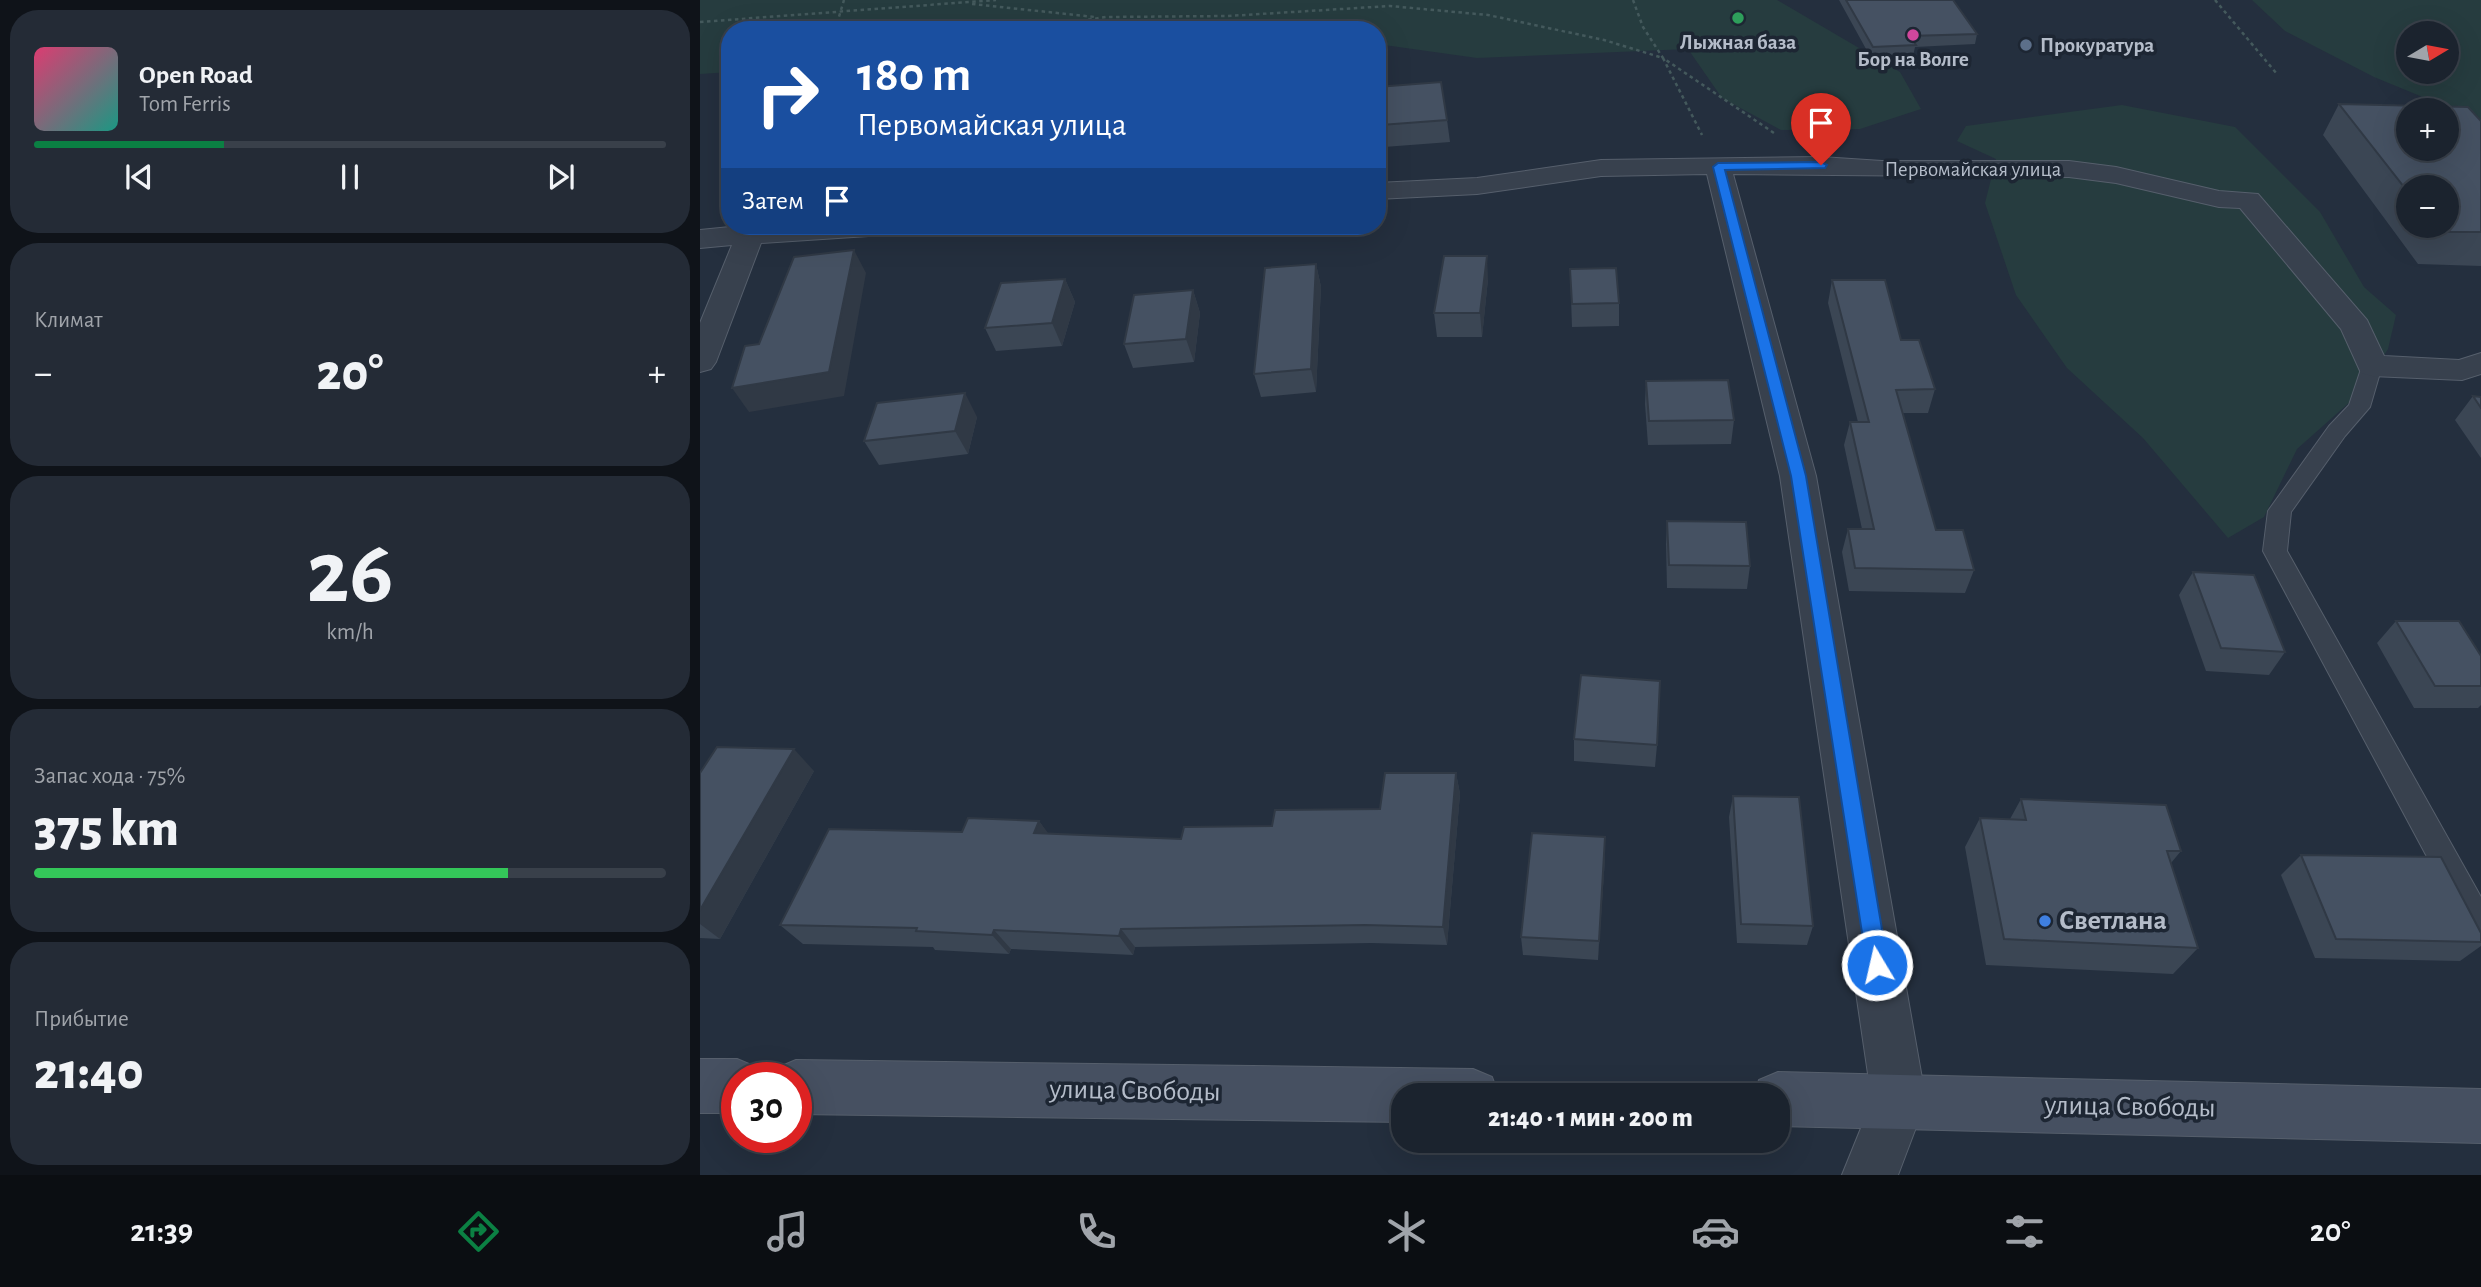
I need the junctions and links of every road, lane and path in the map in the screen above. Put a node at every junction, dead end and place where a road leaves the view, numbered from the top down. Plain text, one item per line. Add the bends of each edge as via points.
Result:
1 (844, 0) edge
2 (996, 0) edge
3 (1633, 0) edge
4 (2215, 0) edge
5 (963, 3) junction
6 (839, 13) junction
7 (1107, 18) junction
8 (837, 21) edge
9 (1085, 21) edge
10 (700, 22) edge
11 (1663, 58) junction
12 (2277, 74) dead end
13 (1821, 165) junction
14 (1718, 167) junction
15 (1386, 191) edge
16 (726, 235) edge
17 (749, 235) edge
18 (700, 239) edge
19 (700, 362) edge
20 (2481, 363) edge
21 (2372, 366) junction
22 (2481, 927) edge
23 (700, 1086) edge
24 (721, 1087) edge
25 (812, 1087) edge
26 (1391, 1095) edge
27 (1790, 1099) edge
28 (1899, 1101) junction
29 (2481, 1116) edge
30 (1870, 1175) edge

1 - 6 path
2 - 5 path
3 - 11 path via 1643,27
4 - 12 path
5 - 6 path
5 - 7 path
6 - 8 path
6 - 10 path
7 - 9 path
7 - 11 path via 1390,6 1488,15
11 - 13 path
11 - 14 path
13 - 14 street, Первомайская улица
13 - 21 street, Первомайская улица via 2069,169 2219,199 2248,200 2356,327
14 - 15 street, Первомайская улица via 1601,168 1477,186
14 - 28 street via 1798,476
16 - 18 street
17 - 19 street
20 - 21 street via 2462,370
21 - 22 lane via 2359,407 2280,512 2275,551
23 - 24 main road
25 - 26 main road, улица Свободы
27 - 28 main road, улица Свободы
28 - 29 main road, улица Свободы
28 - 30 street

